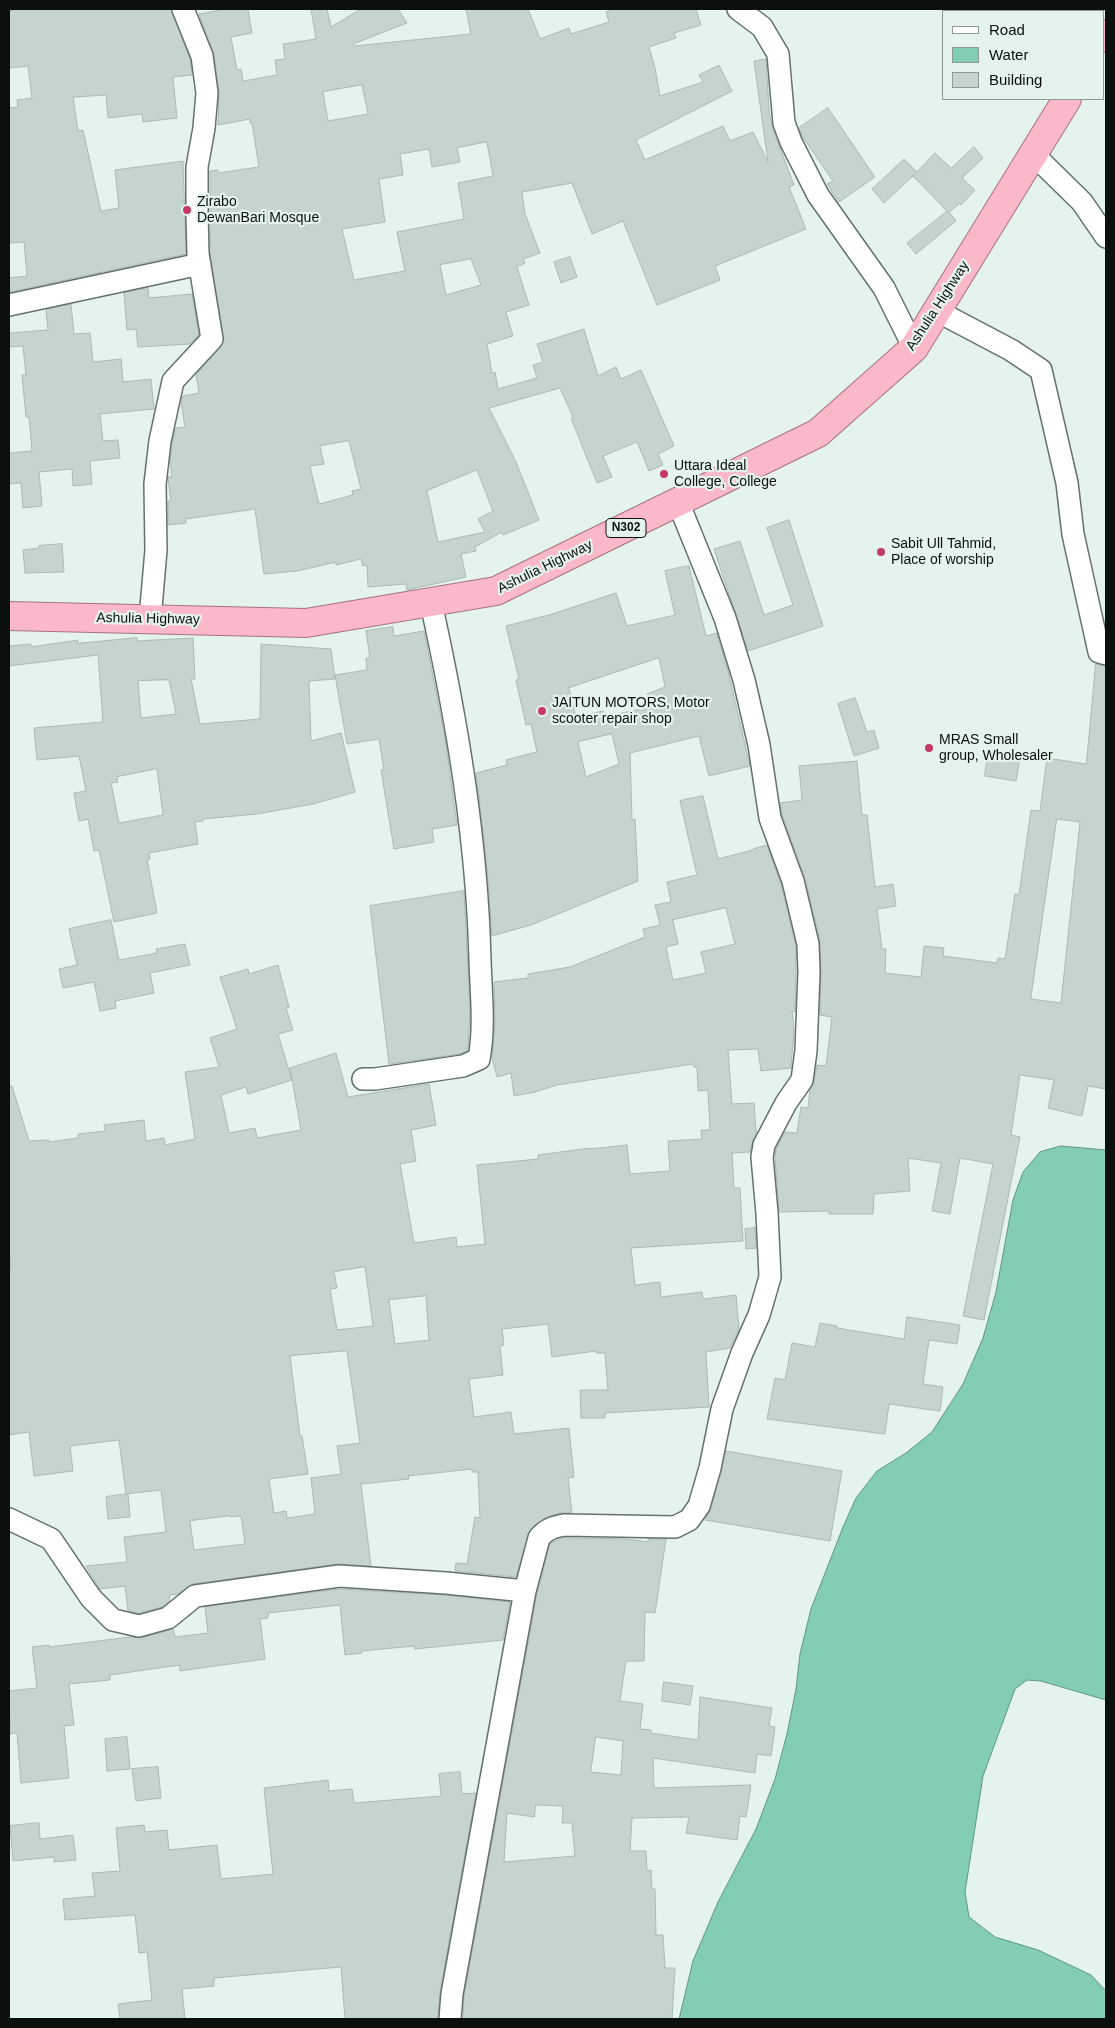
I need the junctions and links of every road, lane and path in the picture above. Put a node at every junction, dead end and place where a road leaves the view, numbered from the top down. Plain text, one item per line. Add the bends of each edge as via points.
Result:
1 (183, 9) edge
2 (738, 9) edge
3 (1066, 100) edge
4 (1033, 154) junction
5 (1106, 237) edge
6 (200, 264) junction
7 (9, 305) edge
8 (937, 311) junction
9 (914, 348) junction
10 (678, 502) junction
11 (431, 603) junction
12 (9, 616) edge
13 (150, 619) junction
14 (1106, 654) edge
15 (364, 1078) dead end
16 (9, 1519) edge
17 (525, 1591) junction
18 (450, 2019) edge

1 - 6 street via 202,56 207,93 197,167
2 - 9 street via 762,27 778,54 784,123 791,142 818,195 884,288
3 - 4 highway, Ashulia Highway / N302
4 - 5 street via 1082,202
4 - 8 highway, Ashulia Highway / N302
6 - 7 street
6 - 13 street via 212,339 173,381 154,484 156,550
8 - 9 highway, Ashulia Highway / N302
8 - 14 street via 1012,350 1041,370 1067,483 1073,534 1099,652
9 - 10 highway, Ashulia Highway / N302 via 818,433
10 - 11 highway, Ashulia Highway / N302 via 496,592
10 - 17 street via 725,618 744,680 759,745 770,818 793,881 808,944 806,1051 802,1080 764,1145 762,1157 770,1277 759,1316 722,1409 699,1506 689,1520 675,1527 577,1524 552,1527 539,1538
11 - 13 highway, Ashulia Highway / N302 via 306,623
11 - 15 street via 449,682 470,815 479,923 483,1039 478,1059 463,1066
12 - 13 highway, Ashulia Highway / N302
16 - 17 street via 51,1539 91,1598 114,1620 139,1626 168,1618 195,1596 338,1576
17 - 18 street

